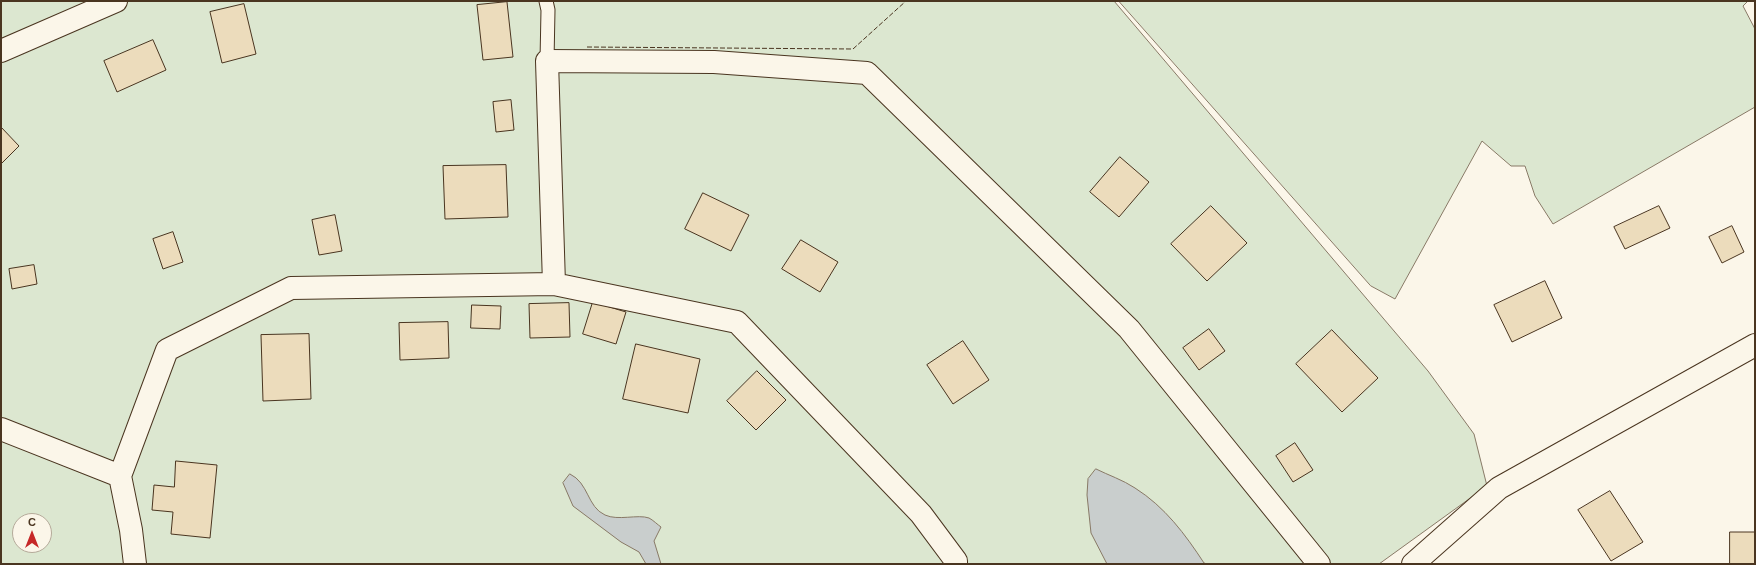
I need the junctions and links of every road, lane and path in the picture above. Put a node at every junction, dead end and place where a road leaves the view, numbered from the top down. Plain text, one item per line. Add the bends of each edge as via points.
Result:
1 (116, 1) edge
2 (546, 1) edge
3 (1, 51) edge
4 (547, 61) junction
5 (554, 284) junction
6 (1755, 345) edge
7 (1, 429) edge
8 (120, 476) junction
9 (135, 564) edge
10 (956, 564) edge
11 (1318, 564) edge
12 (1413, 564) edge

1 - 3 street
2 - 4 lane
4 - 5 street
4 - 11 street via 714,62 867,73 1129,329
5 - 8 street via 291,288 167,350
5 - 10 street via 737,322 921,514
6 - 12 street via 1499,488
7 - 8 street
8 - 9 street

